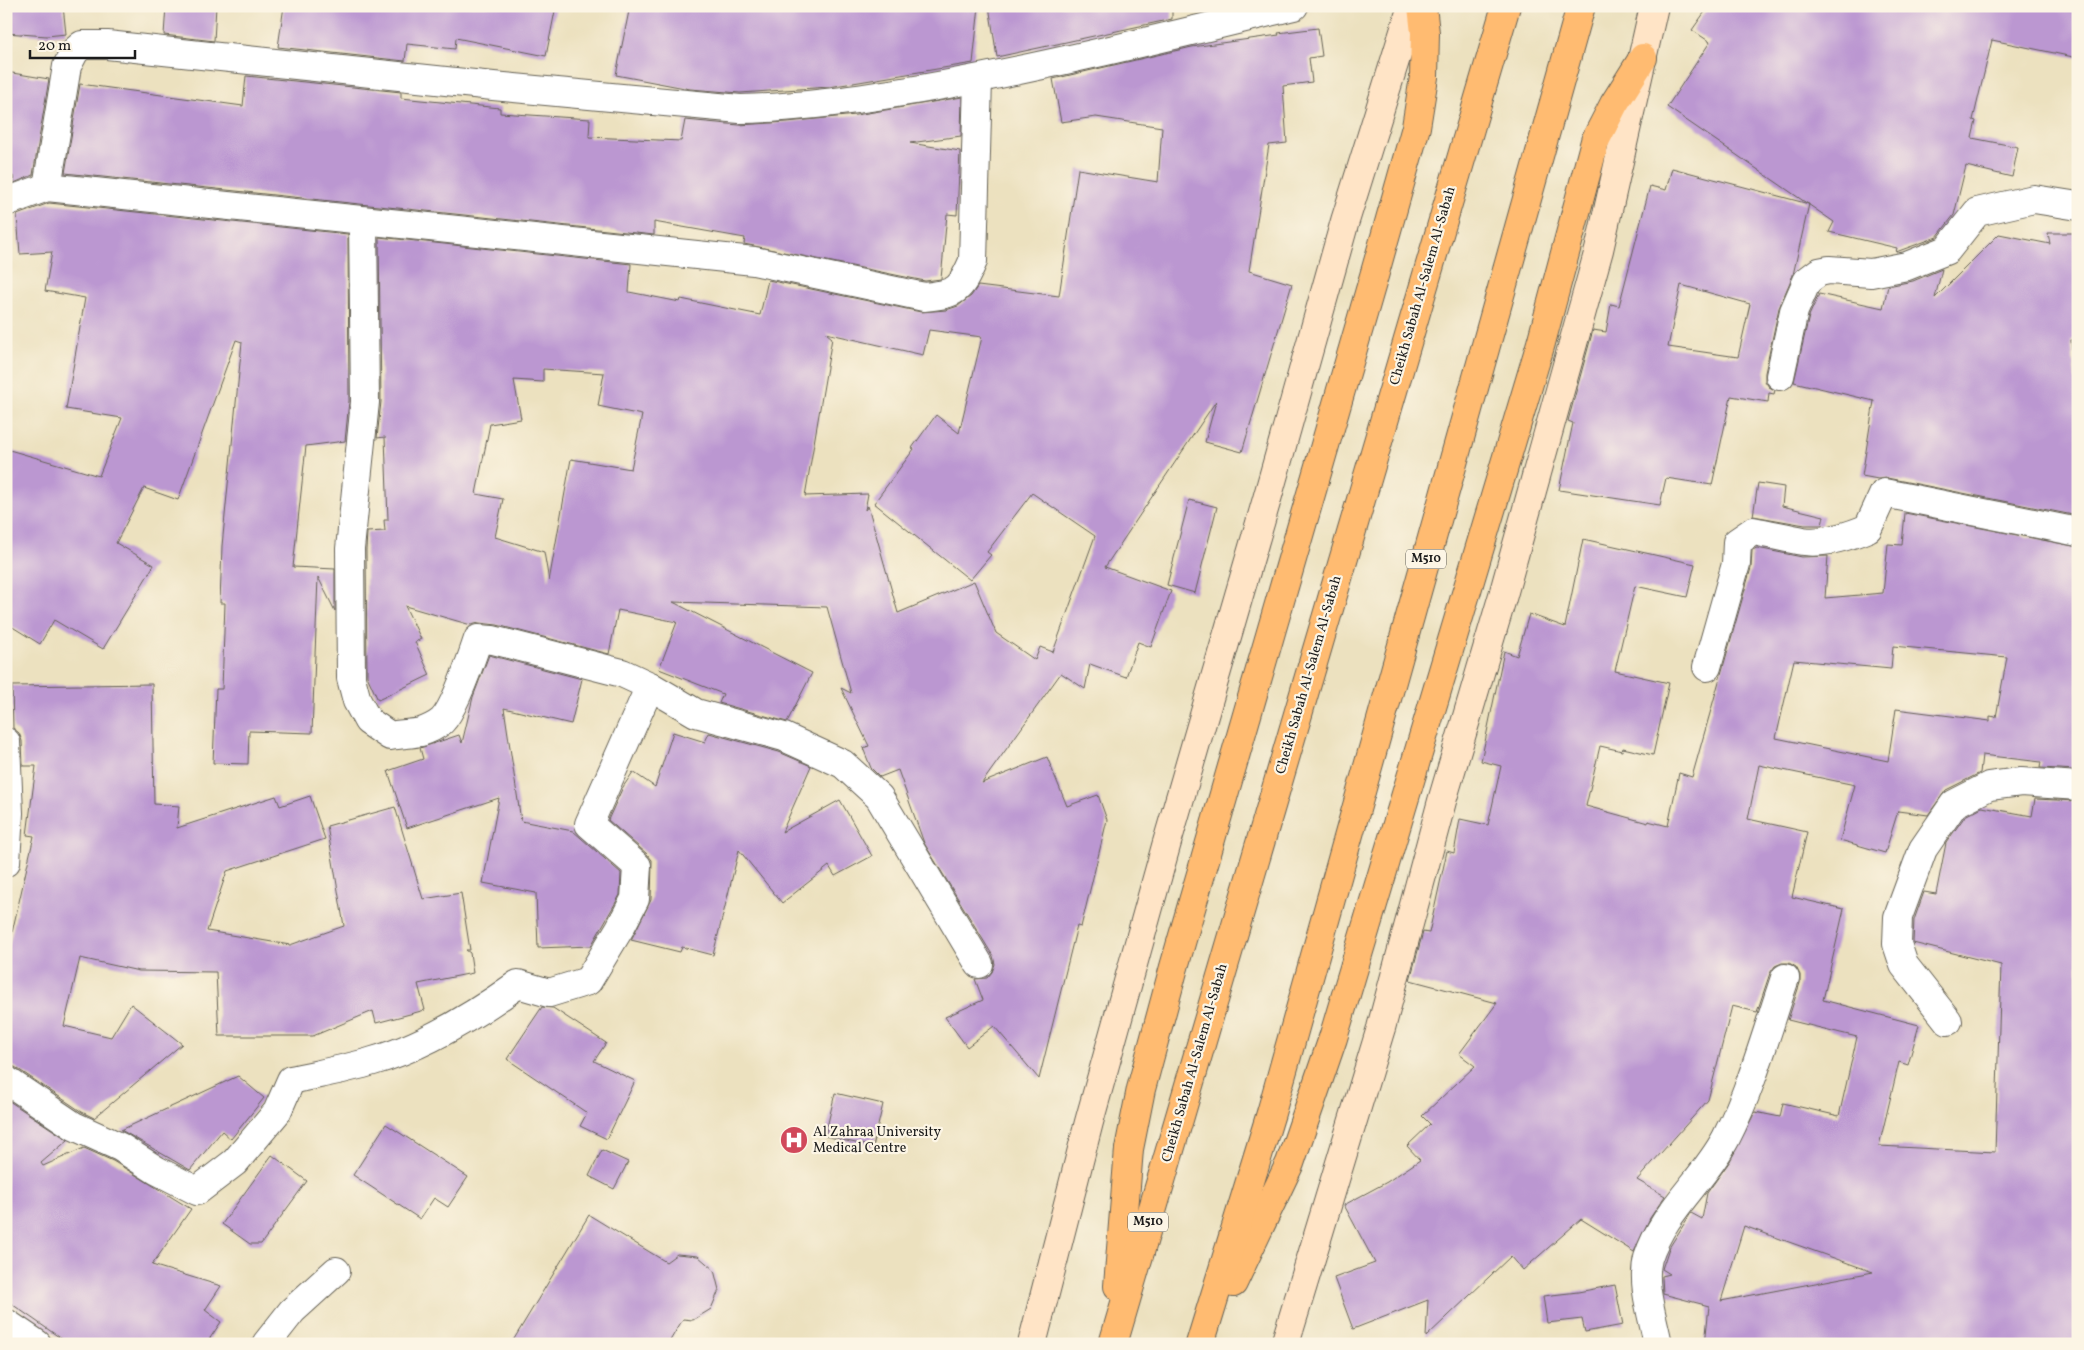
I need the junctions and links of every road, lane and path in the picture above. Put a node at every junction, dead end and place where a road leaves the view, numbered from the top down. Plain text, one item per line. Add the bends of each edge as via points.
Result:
1 (1294, 6) edge
2 (1412, 6) edge
3 (1422, 6) edge
4 (1506, 6) edge
5 (1582, 6) edge
6 (1654, 6) edge
7 (1643, 58) junction
8 (978, 79) junction
9 (47, 187) junction
10 (6, 202) edge
11 (2078, 206) edge
12 (363, 221) junction
13 (1780, 376) dead end
14 (2078, 532) edge
15 (1707, 667) dead end
16 (650, 686) junction
17 (6, 742) edge
18 (2078, 786) edge
19 (6, 862) edge
20 (979, 964) dead end
21 (1785, 978) dead end
22 (1948, 1021) dead end
23 (6, 1080) edge
24 (336, 1271) dead end
25 (6, 1323) edge
26 (37, 1344) edge
27 (266, 1344) edge
28 (1032, 1344) edge
29 (1113, 1344) edge
30 (1200, 1344) edge
31 (1205, 1344) edge
32 (1285, 1344) edge
33 (1658, 1344) edge

1 - 8 street
2 - 28 street via 1346,221 1166,846 1089,1122
3 - 29 highway via 1426,32 1424,76 1416,127 1141,1089 1129,1150
4 - 29 highway, Cheikh Sabah Al-Salem Al-Sabah / M510
5 - 30 highway, M510 via 1271,1113
6 - 7 street
7 - 31 highway via 1595,141 1535,362 1313,1102 1290,1163
7 - 32 street via 1594,269 1442,801 1381,1028
8 - 9 street via 852,100 740,109 82,45 67,66
8 - 12 street via 973,261 964,282 949,294 924,297 754,261
9 - 10 street
9 - 12 street
11 - 13 street via 2034,200 1977,212 1947,250 1907,266 1871,273 1819,272 1807,281 1794,311
12 - 16 street via 365,402 350,549 351,678 357,701 368,721 390,736 421,732 442,720 466,673 478,639 494,640 622,673
14 - 15 street via 1884,493 1868,528 1853,534 1804,541 1753,531 1738,542 1736,564
16 - 20 street via 696,712 784,737 843,764 879,797
16 - 23 street via 589,824 637,866 635,899 588,981 549,993 518,984 480,1011 419,1042 374,1061 291,1080 277,1112 235,1162 197,1192 120,1147 74,1126
17 - 19 street via 9,813
18 - 22 street via 2021,782 1989,786 1954,804 1923,849 1898,917 1897,944 1904,965
21 - 33 street via 1750,1081 1726,1138 1702,1177 1670,1214 1656,1237 1648,1260 1646,1282
24 - 27 street via 292,1310
25 - 26 street

